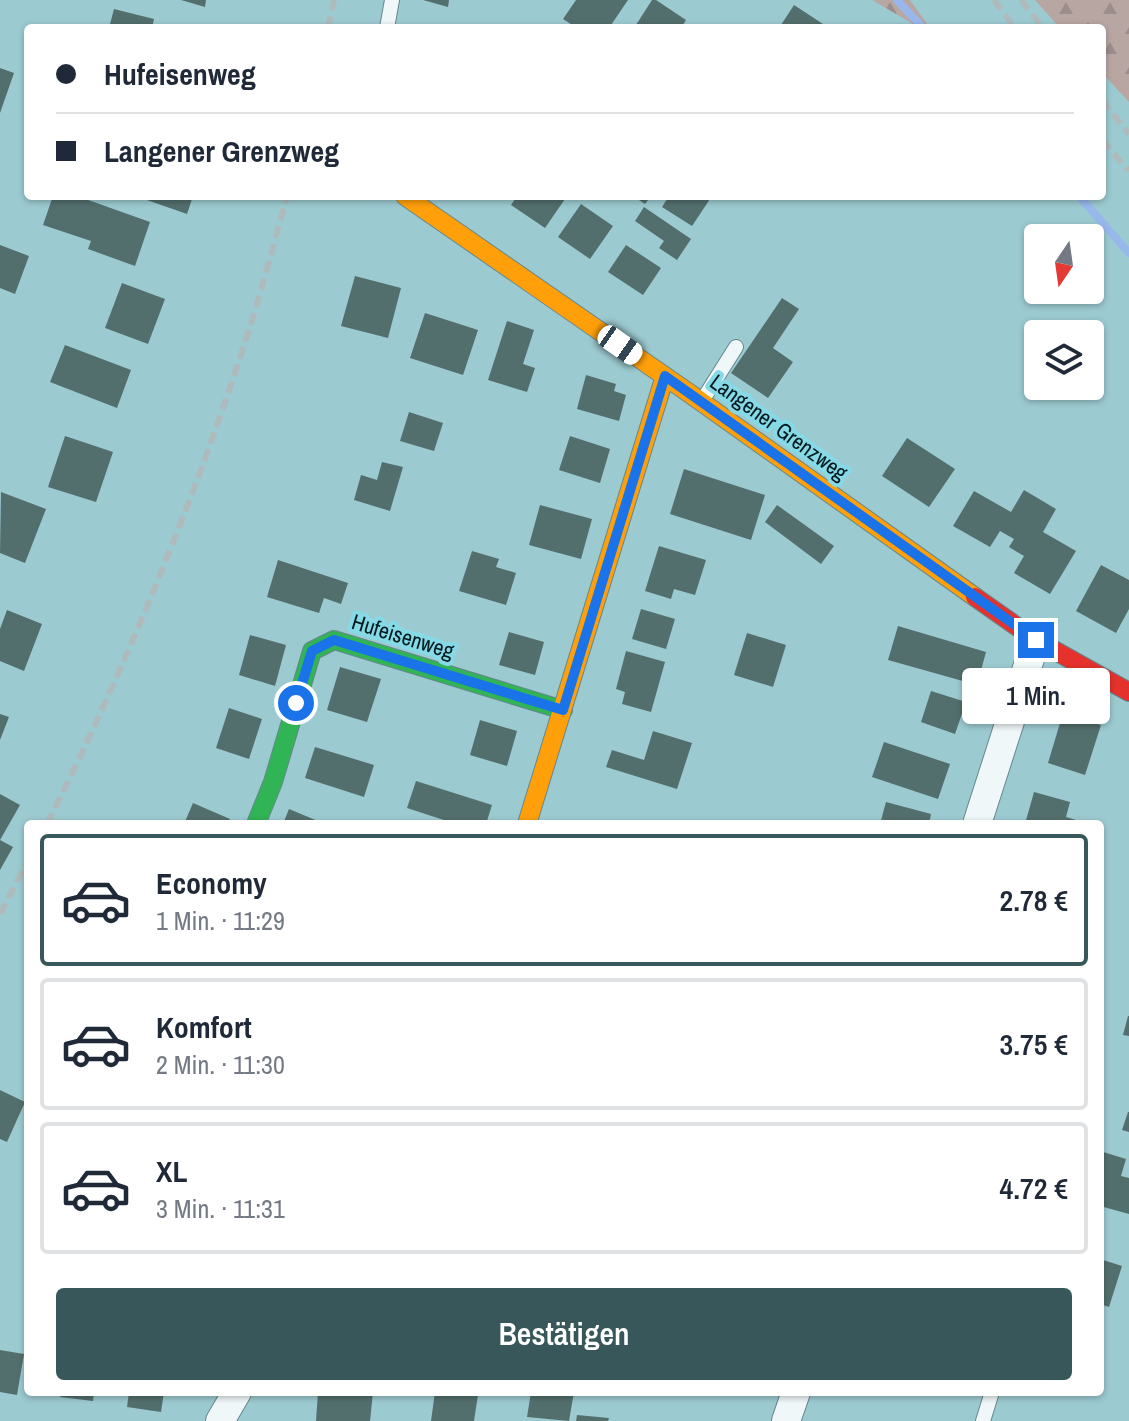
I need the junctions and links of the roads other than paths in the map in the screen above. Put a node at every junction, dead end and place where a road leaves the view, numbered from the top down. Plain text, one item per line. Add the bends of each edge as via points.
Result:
1 (392, 0) edge
2 (388, 24) edge
3 (411, 200) edge
4 (736, 347) dead end
5 (665, 376) junction
6 (702, 402) junction
7 (1036, 640) junction
8 (1129, 692) edge
9 (563, 710) junction
10 (258, 820) edge
11 (528, 820) edge
12 (978, 820) edge
13 (235, 1396) edge
14 (795, 1396) edge
15 (991, 1396) edge
16 (220, 1421) edge
17 (786, 1421) edge
18 (983, 1421) edge

1 - 2 lane
3 - 5 street, Langener Grenzweg
4 - 6 lane
5 - 6 street, Langener Grenzweg
5 - 9 street
6 - 7 street, Langener Grenzweg
7 - 8 street, Langener Grenzweg
7 - 12 street
9 - 10 street, Hufeisenweg via 334,640 312,651
9 - 11 street
13 - 16 street
14 - 17 street
15 - 18 lane

